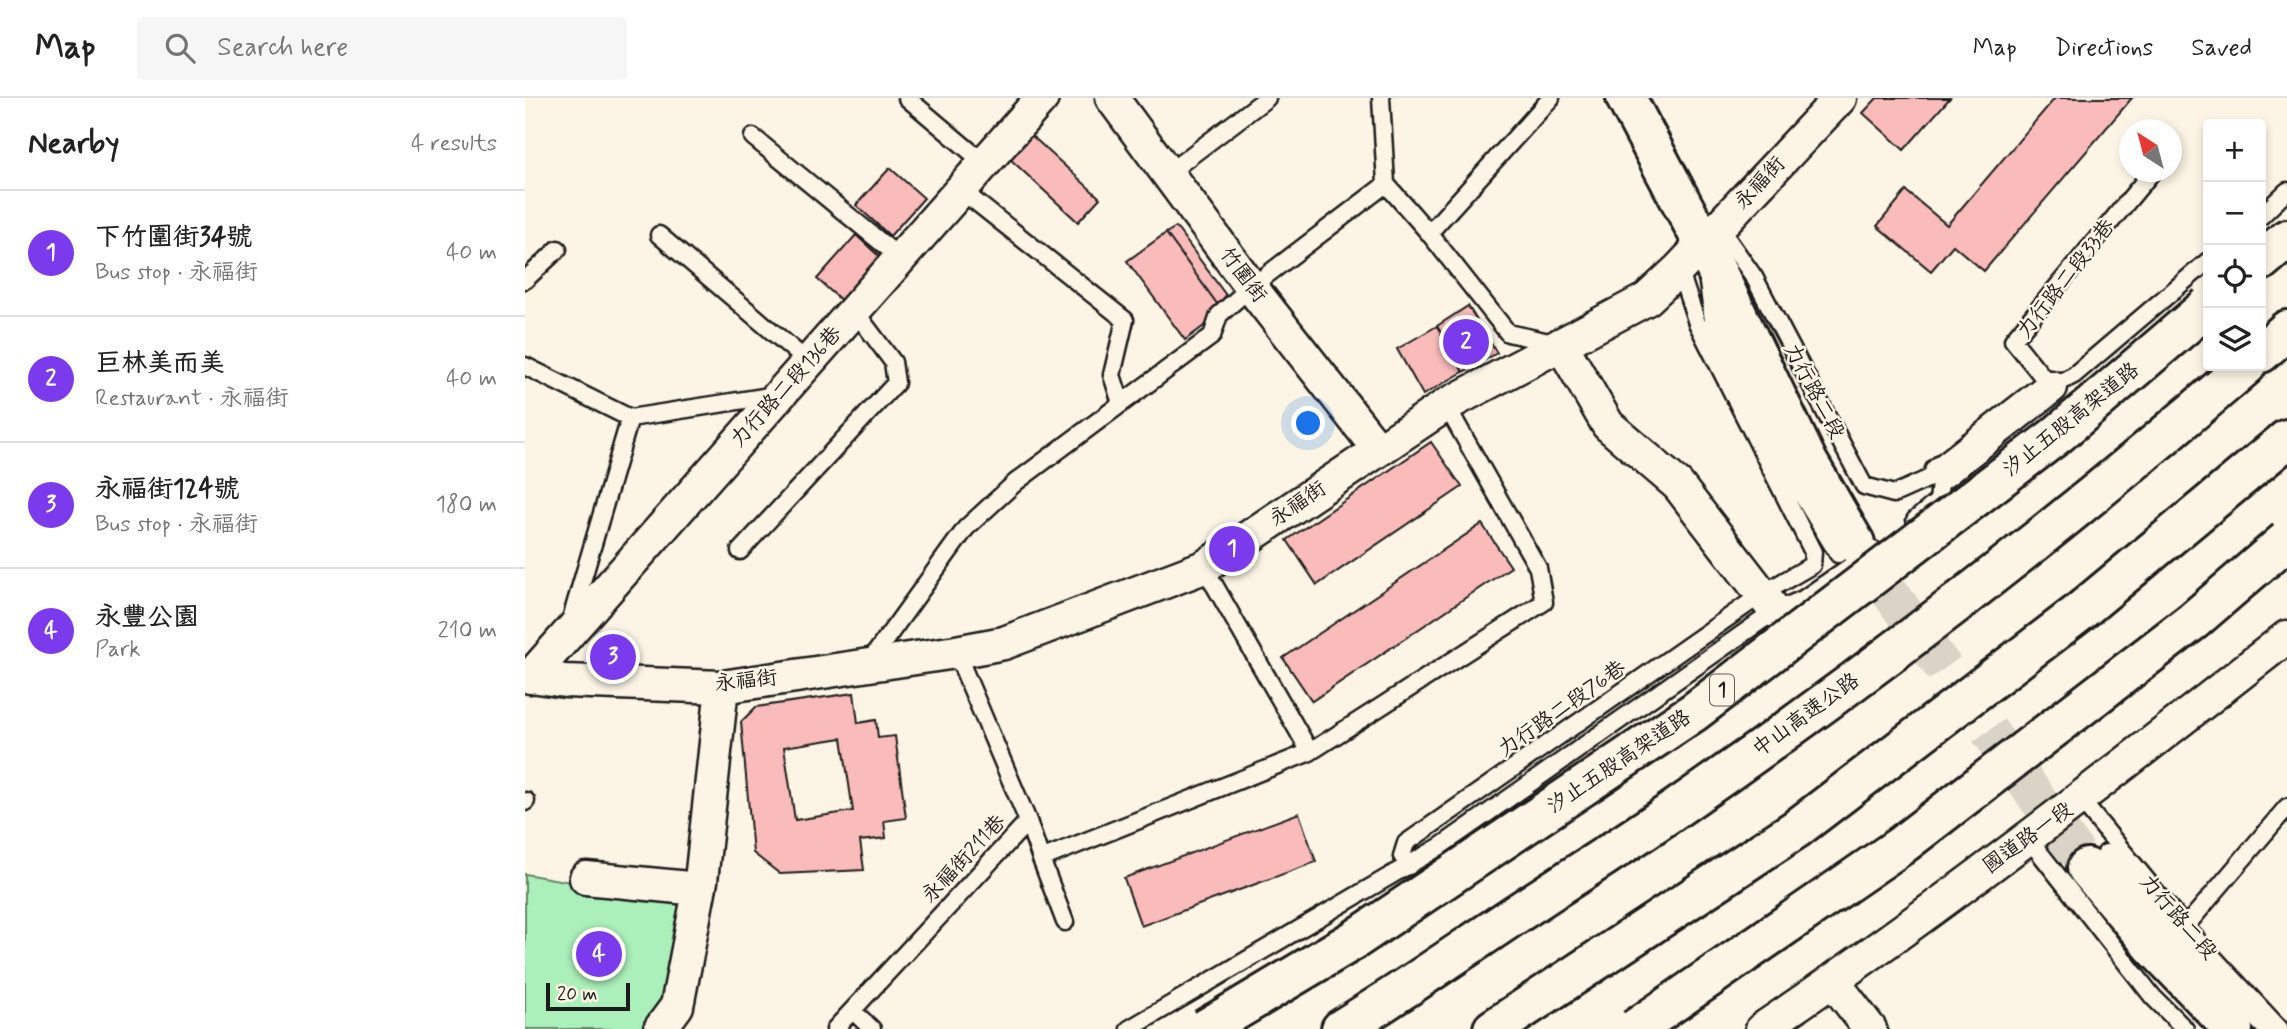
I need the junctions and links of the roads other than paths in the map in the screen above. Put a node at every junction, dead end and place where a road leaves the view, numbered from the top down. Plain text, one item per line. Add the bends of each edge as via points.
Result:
1 (907, 98) edge
2 (1042, 98) edge
3 (1112, 98) edge
4 (1267, 98) edge
5 (1381, 98) edge
6 (1551, 98) edge
7 (1626, 98) edge
8 (1840, 98) edge
9 (753, 137) dead end
10 (984, 163) junction
11 (1168, 173) junction
12 (2144, 182) edge
13 (1386, 184) junction
14 (961, 190) junction
15 (2287, 191) edge
16 (2266, 211) edge
17 (1429, 233) junction
18 (659, 234) dead end
19 (2287, 239) edge
20 (1700, 246) junction
21 (558, 249) dead end
22 (2266, 257) edge
23 (900, 258) junction
24 (2203, 265) edge
25 (525, 280) edge
26 (1251, 287) junction
27 (2206, 308) edge
28 (854, 310) junction
29 (2287, 330) edge
30 (1560, 344) junction
31 (2266, 349) edge
32 (809, 362) junction
33 (525, 366) edge
34 (1785, 371) dead end
35 (2240, 371) edge
36 (2051, 387) junction
37 (779, 395) junction
38 (1121, 403) junction
39 (1445, 405) junction
40 (630, 418) junction
41 (2287, 439) edge
42 (1378, 449) junction
43 (1941, 473) junction
44 (1903, 530) dead end
45 (2287, 540) edge
46 (1859, 547) joint
47 (740, 551) dead end
48 (1204, 567) junction
49 (1769, 603) junction
50 (567, 635) junction
51 (2287, 637) edge
52 (956, 652) junction
53 (866, 666) junction
54 (527, 678) edge
55 (722, 687) junction
56 (1310, 752) junction
57 (2080, 799) junction
58 (2287, 807) edge
59 (1028, 821) junction
60 (2028, 838) junction
61 (1041, 859) junction
62 (1409, 866) junction
63 (2088, 867) junction
64 (586, 878) dead end
65 (699, 890) junction
66 (1065, 922) dead end
67 (2185, 927) junction
68 (2159, 979) dead end
69 (1833, 981) junction
70 (853, 1011) junction
71 (660, 1029) edge
72 (835, 1029) edge
73 (872, 1029) edge
74 (1129, 1029) edge
75 (1205, 1029) edge
76 (1341, 1029) edge
77 (1493, 1029) edge
78 (1635, 1029) edge
79 (1762, 1029) edge
80 (1870, 1029) edge
81 (2185, 1029) edge
82 (2233, 1029) edge
83 (2266, 1029) edge
84 (2280, 1029) edge

1 - 10 lane
2 - 10 street, 力行路二段136巷
3 - 11 street, 竹圍街
4 - 11 lane
5 - 13 lane
6 - 17 lane
7 - 20 main road, 力行路二段
8 - 20 street, 永福街
9 - 23 lane
10 - 14 street, 力行路二段136巷
11 - 26 street, 竹圍街
12 - 36 lane, 力行路二段33巷 via 2013,340
13 - 17 lane
13 - 26 lane
14 - 23 street, 力行路二段136巷
14 - 38 lane via 1125,320 1112,375
15 - 16 lane
17 - 30 lane via 1508,334
18 - 32 lane
19 - 22 main road
20 - 30 street, 永福街 via 1647,299
20 - 34 lane, 力行路二段 via 1750,297
20 - 43 lane, 力行路二段 via 1754,277 1864,486 1894,494
20 - 46 main road, 力行路二段 via 1808,462
20 - 49 lane via 1697,323 1813,552 1812,565
21 - 25 lane
23 - 28 street, 力行路二段136巷
24 - 36 lane via 2074,375
26 - 38 lane via 1219,315 1212,336
26 - 42 street, 竹圍街
27 - 75 main road, 汐止五股高架道路 / 1, bridge via 2057,435 1694,712 1354,940
28 - 32 street, 力行路二段136巷
28 - 47 lane via 893,362 896,383
29 - 31 main road
30 - 39 street, 永福街
30 - 49 street via 1608,425 1678,485
32 - 37 street, 力行路二段136巷
33 - 40 lane
35 - 76 main road, 中山高速公路 via 1901,647 1670,813
36 - 43 street
37 - 40 lane
37 - 50 street, 力行路二段136巷
38 - 53 lane via 1016,482 966,528
39 - 42 street, 永福街
39 - 56 lane via 1538,568 1544,602
40 - 50 lane
41 - 77 main road via 2076,615 1796,829
42 - 48 street, 永福街
43 - 44 lane via 1938,501
45 - 78 main road, bridge via 2193,621 1899,847
46 - 49 lane via 1803,599
48 - 52 street, 永福街 via 1005,643
48 - 56 lane
49 - 62 lane, 力行路二段76巷
49 - 62 lane, 力行路二段76巷 via 1406,843 1402,856
50 - 54 street, 力行路二段136巷
51 - 57 street, 國道路一段
52 - 53 street, 永福街
52 - 59 lane, 永福街211巷
53 - 55 street, 永福街
54 - 55 street, 永福街
55 - 65 street
56 - 61 lane
57 - 60 street, 國道路一段
57 - 67 lane, 力行路二段
58 - 67 lane
59 - 61 lane
59 - 70 lane, 永福街211巷
60 - 69 street, 國道路一段
60 - 81 lane via 2153,997
61 - 66 lane
62 - 74 lane, 力行路二段76巷
63 - 68 lane
63 - 82 main road, 力行路二段 via 2152,945
63 - 83 lane, 力行路二段 via 2169,929
64 - 65 street
65 - 71 street via 677,1006
67 - 84 lane, 力行路二段
69 - 79 street, 國道路一段
69 - 80 street
70 - 72 lane, 永福街211巷
70 - 73 lane

